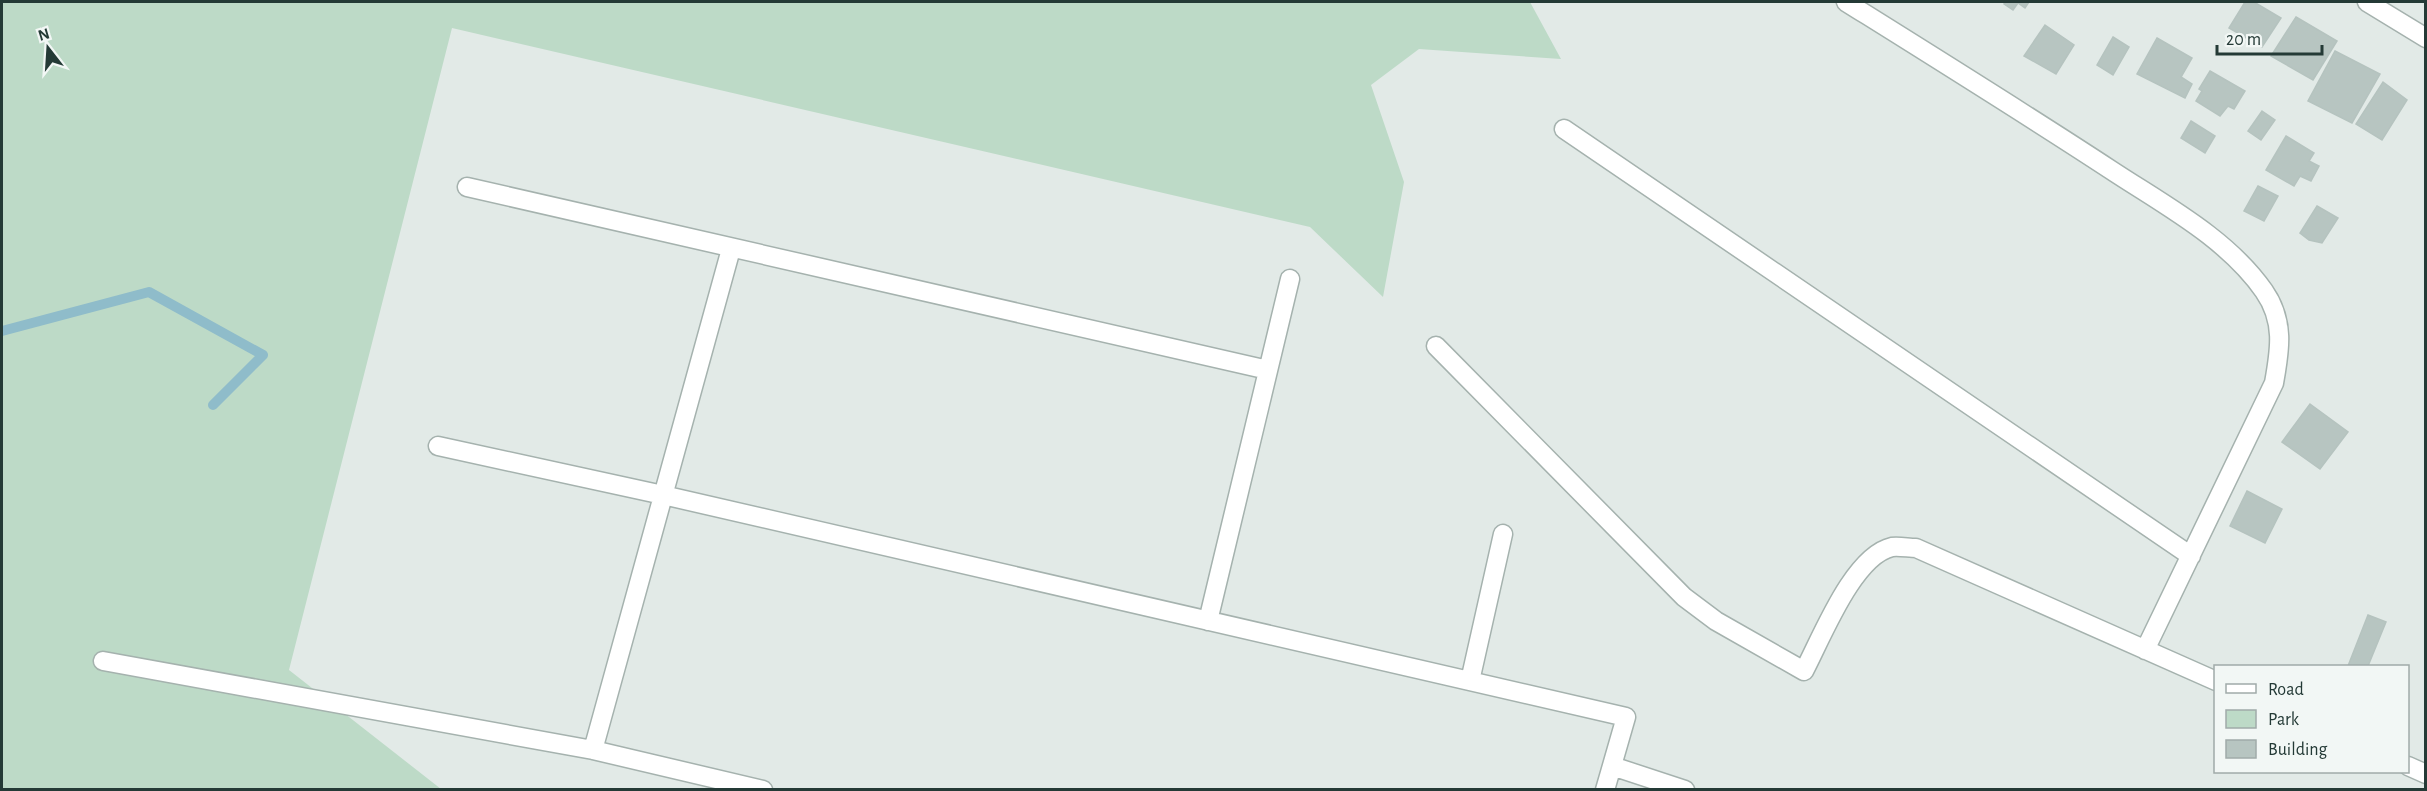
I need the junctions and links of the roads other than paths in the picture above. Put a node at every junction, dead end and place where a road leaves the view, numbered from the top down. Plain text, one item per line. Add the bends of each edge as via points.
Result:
1 (1846, 2) edge
2 (2367, 2) edge
3 (2426, 38) edge
4 (1564, 129) dead end
5 (467, 188) dead end
6 (731, 249) junction
7 (1290, 279) dead end
8 (1436, 346) dead end
9 (1268, 370) junction
10 (438, 446) dead end
11 (663, 495) junction
12 (1503, 534) dead end
13 (2191, 556) junction
14 (1208, 621) junction
15 (2145, 650) junction
16 (103, 661) dead end
17 (2214, 680) edge
18 (1470, 681) junction
19 (593, 750) junction
20 (1612, 766) junction
21 (2409, 766) edge
22 (2426, 774) edge
23 (763, 789) edge
24 (1605, 789) edge
25 (1685, 789) edge

1 - 13 street via 2207,234 2265,292 2277,316 2281,343 2274,383
2 - 3 street
4 - 13 street
5 - 6 street
6 - 9 street
6 - 11 street
7 - 9 street
8 - 15 street via 1684,597 1716,621 1804,671 1866,561 1892,547 1916,548
9 - 14 street
10 - 11 street
11 - 14 street
11 - 19 street
12 - 18 street
13 - 15 street
14 - 18 street
15 - 17 street
16 - 19 street
18 - 20 street via 1626,717
19 - 23 street
20 - 24 street
20 - 25 street
21 - 22 street

